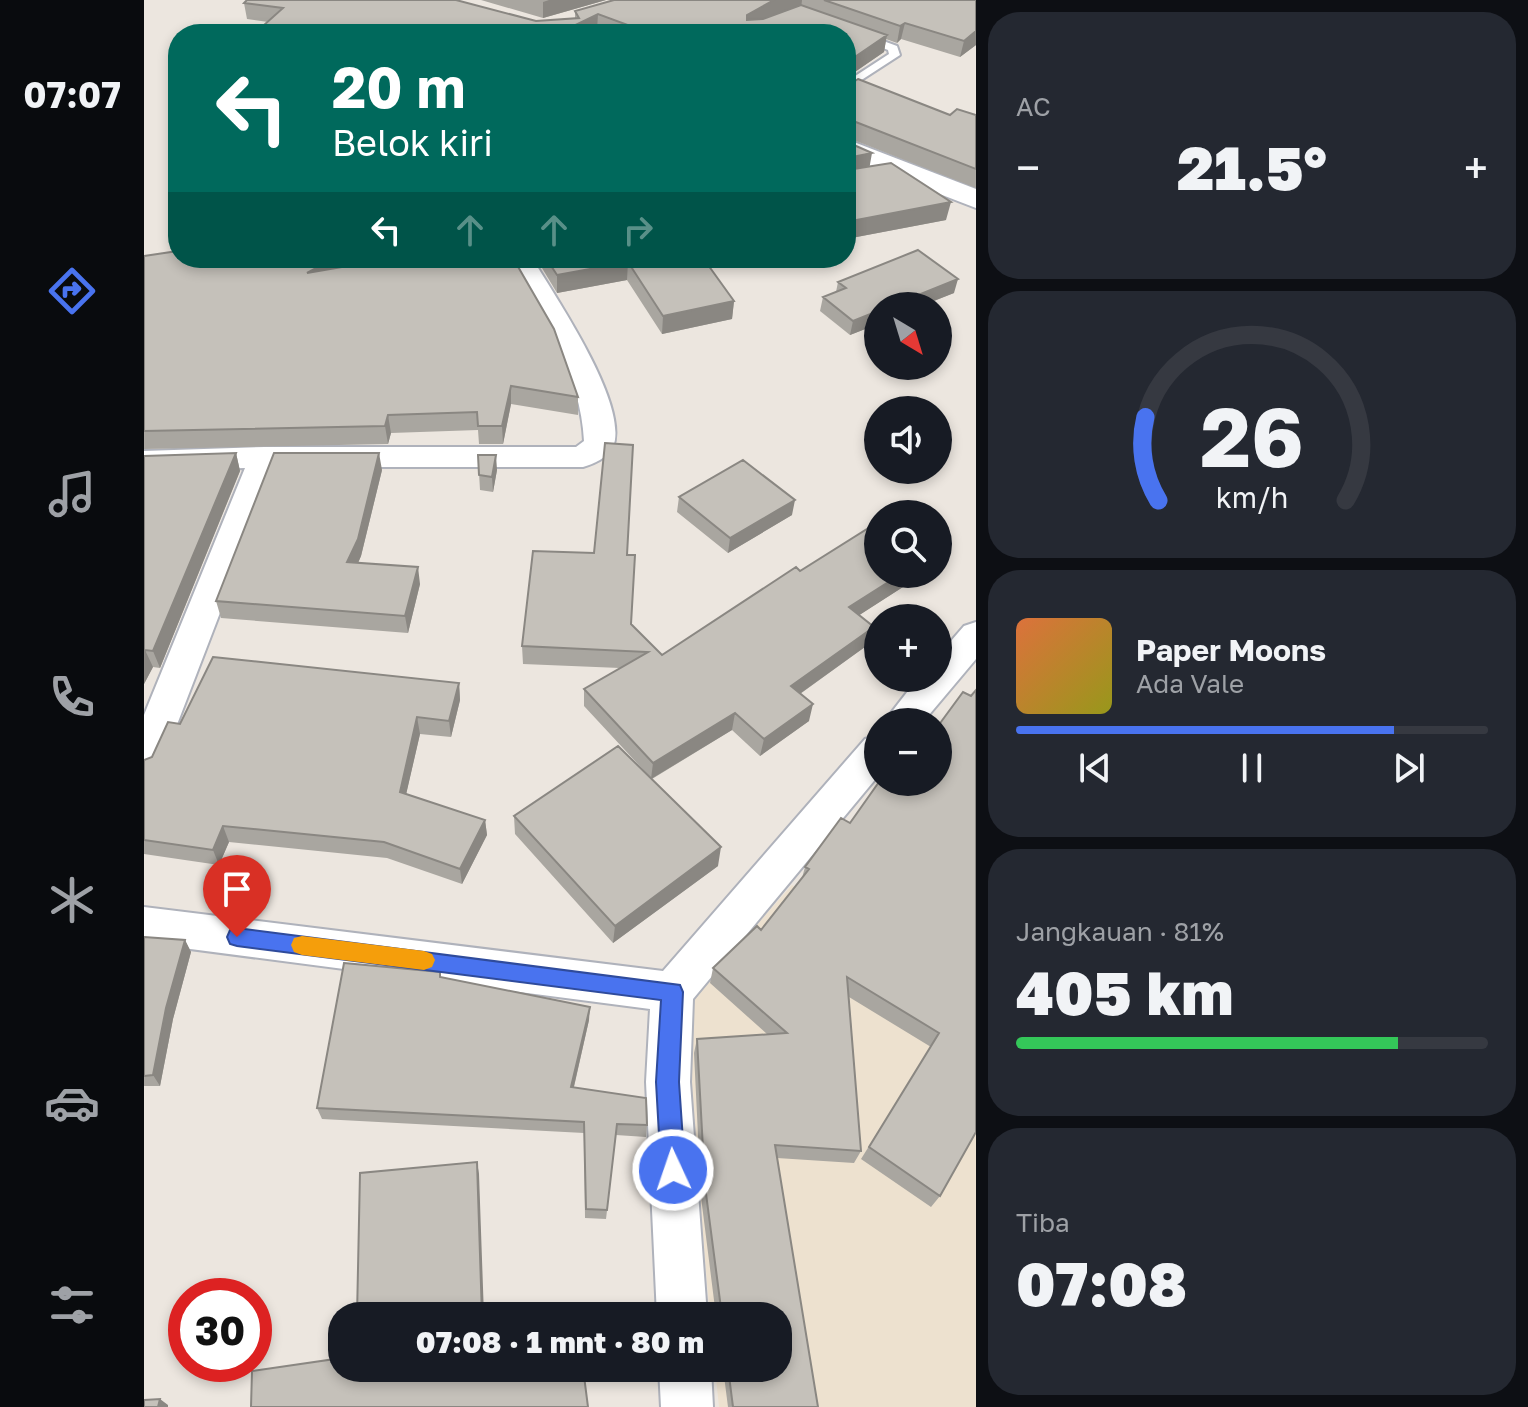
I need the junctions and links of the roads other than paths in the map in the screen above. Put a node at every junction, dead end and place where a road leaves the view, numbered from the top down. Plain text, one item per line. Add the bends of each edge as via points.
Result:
1 (856, 34) edge
2 (856, 80) edge
3 (856, 154) edge
4 (976, 199) edge
5 (525, 268) edge
6 (265, 457) junction
7 (144, 461) edge
8 (976, 635) edge
9 (914, 708) edge
10 (144, 761) edge
11 (864, 766) edge
12 (144, 925) edge
13 (672, 992) junction
14 (681, 1302) edge
15 (686, 1382) edge
16 (687, 1407) edge

1 - 2 lane via 893,48 895,55
3 - 4 street via 888,174
5 - 6 street via 581,366 600,427 599,445 583,457
6 - 7 street
6 - 10 street
8 - 9 street
11 - 13 street
12 - 13 street
13 - 14 street via 668,1082
15 - 16 street

